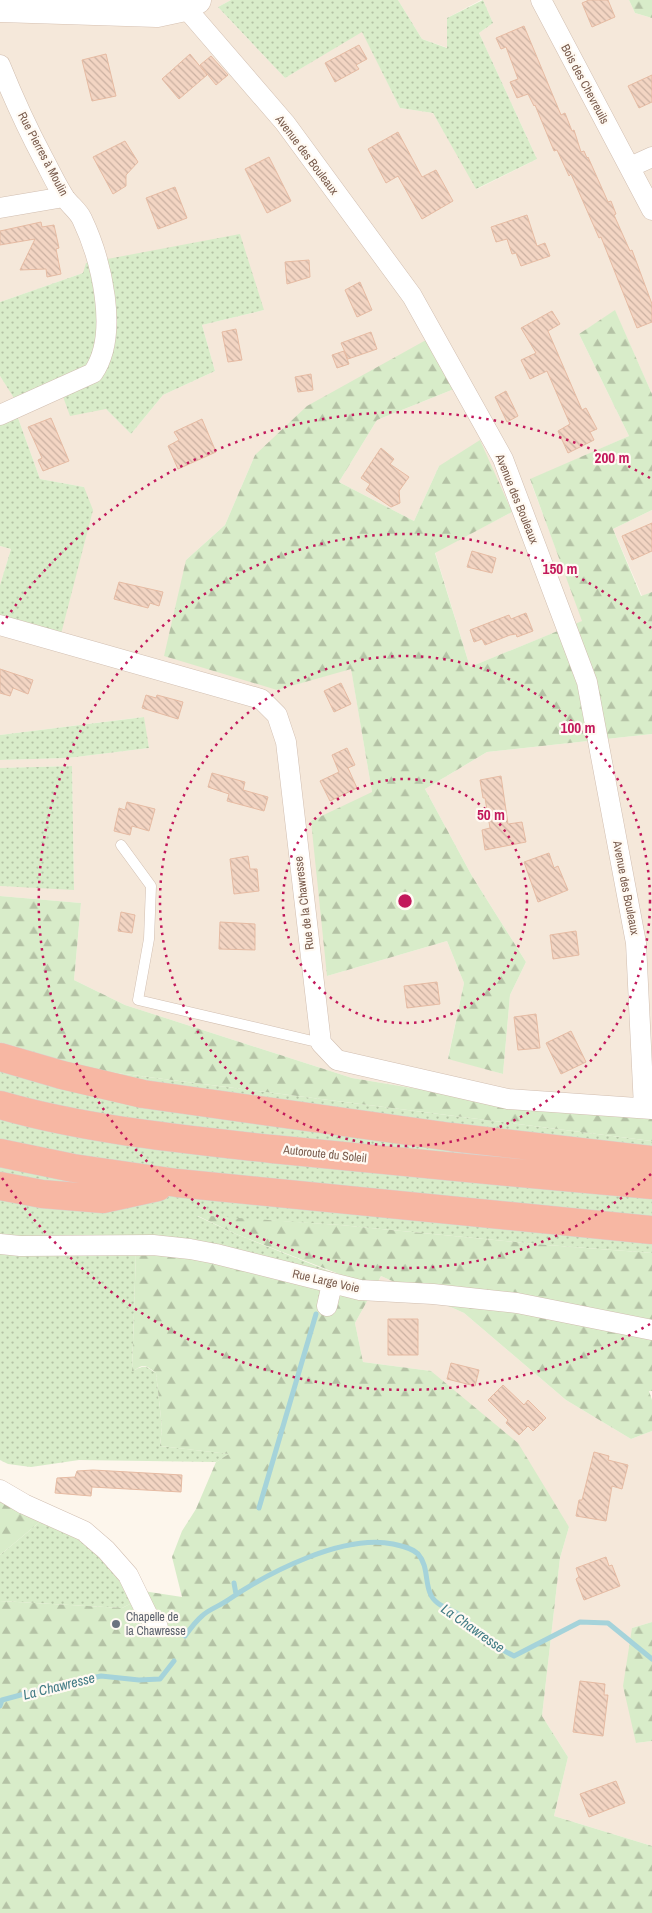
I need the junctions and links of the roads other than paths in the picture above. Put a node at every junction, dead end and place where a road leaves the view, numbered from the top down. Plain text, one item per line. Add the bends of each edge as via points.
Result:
1 (541, 0) edge
2 (191, 3) edge
3 (155, 6) edge
4 (0, 8) edge
5 (0, 65) edge
6 (652, 157) edge
7 (630, 167) junction
8 (64, 197) junction
9 (0, 208) edge
10 (652, 210) edge
11 (0, 415) edge
12 (0, 625) edge
13 (121, 845) dead end
14 (321, 1043) junction
15 (0, 1057) edge
16 (0, 1105) edge
17 (648, 1108) edge
18 (0, 1153) edge
19 (652, 1160) edge
20 (177, 1184) junction
21 (652, 1185) edge
22 (0, 1186) edge
23 (652, 1230) edge
24 (0, 1244) edge
25 (332, 1284) junction
26 (327, 1306) dead end
27 (652, 1330) edge
28 (0, 1490) edge
29 (158, 1627) dead end

1 - 7 street, Bois des Chevreuils
2 - 3 main road
2 - 17 street, Avenue des Bouleaux via 412,296 503,459 587,682 636,943
3 - 4 main road
5 - 8 street, Rue Pierres à Moulin
6 - 7 street
7 - 10 street, Bois des Chevreuils
8 - 9 street
8 - 11 street, Rue Pierres à Moulin via 82,217 105,290 107,312 100,364 80,381
12 - 14 street, Rue de la Chawresse via 261,699 277,715 286,742
13 - 14 lane via 151,886 149,939 138,1000
14 - 17 street via 337,1060 508,1098
15 - 19 highway via 143,1094 450,1137
16 - 21 highway, Autoroute du Soleil via 100,1127 202,1141
18 - 20 highway
20 - 22 highway via 103,1199 42,1194
20 - 23 highway
24 - 25 street, Rue Large Voie via 190,1249
25 - 26 street
25 - 27 street, Rue Large Voie via 360,1290 517,1304
28 - 29 street via 84,1532 106,1550 128,1575 147,1614

